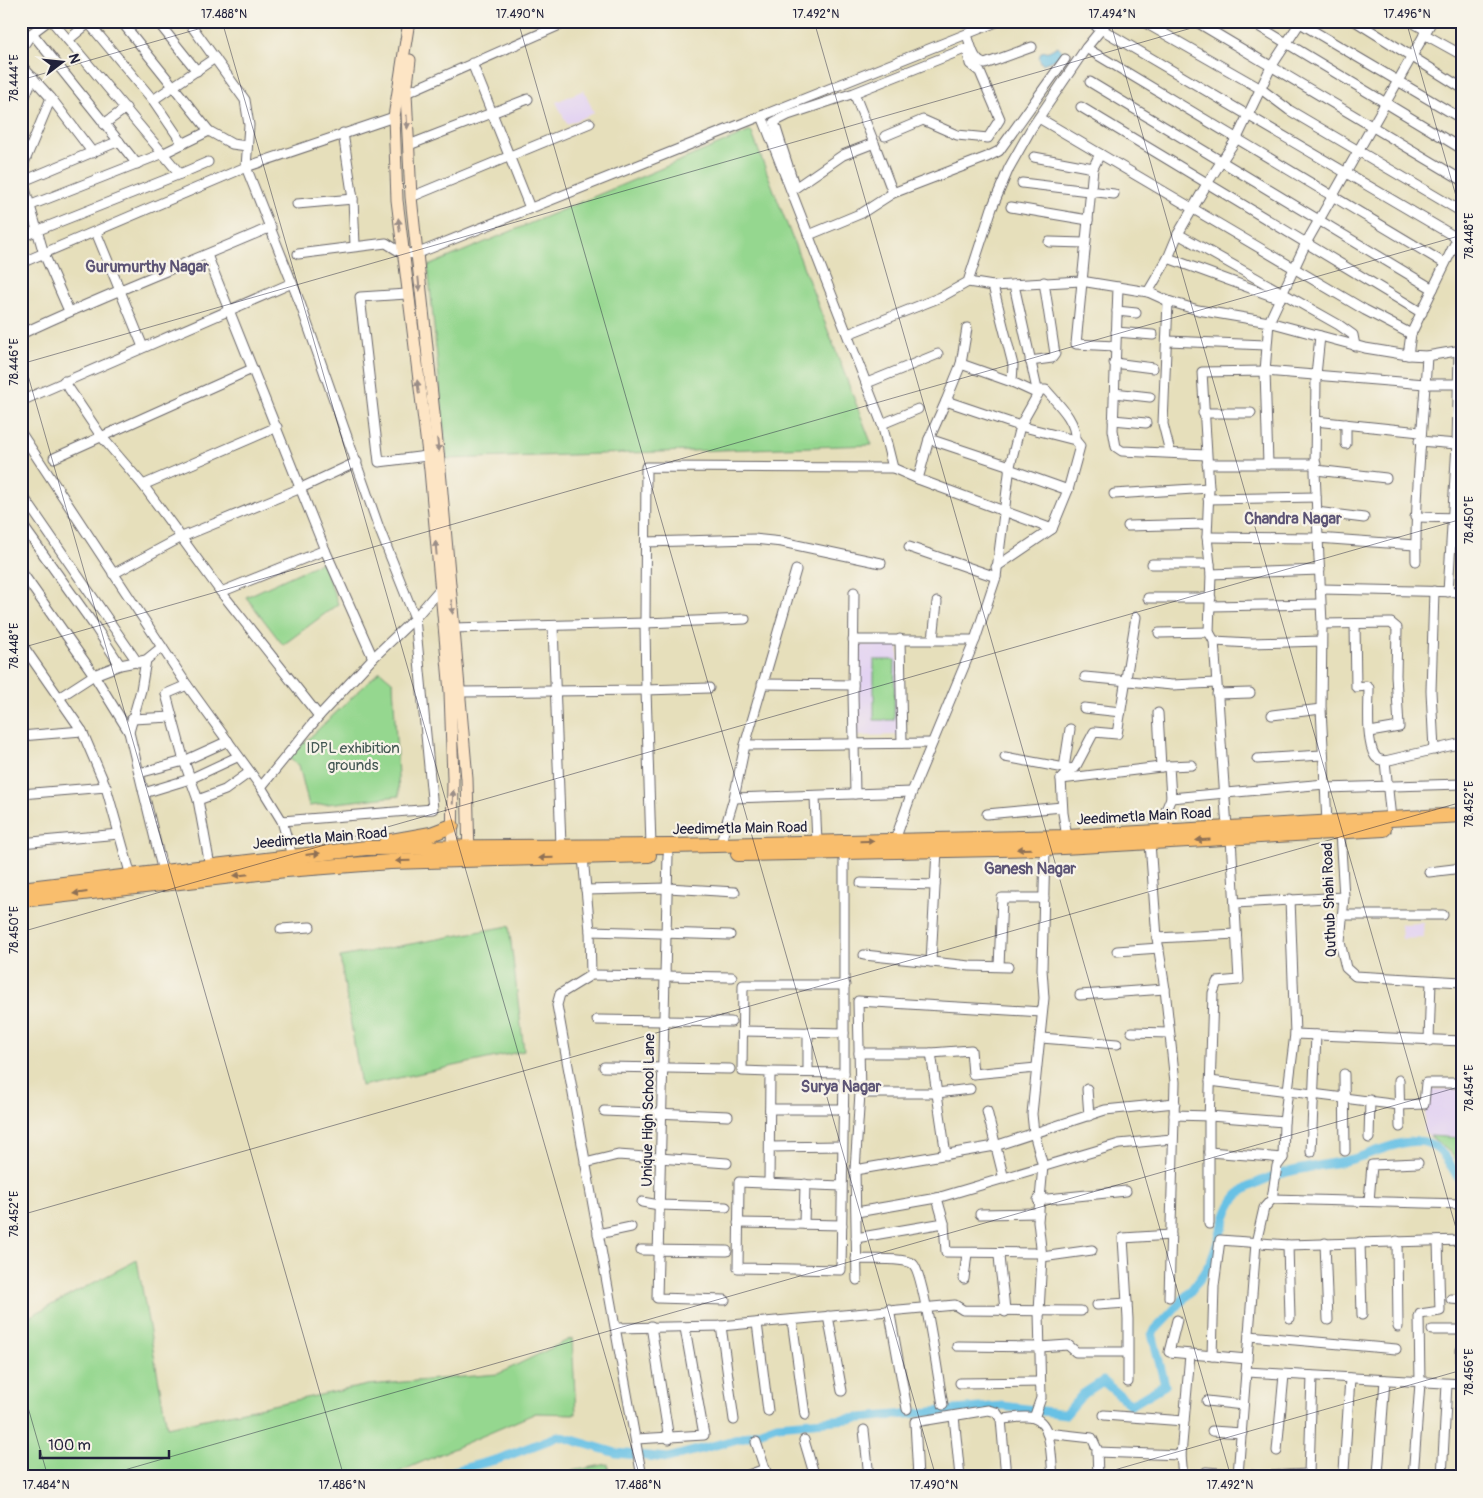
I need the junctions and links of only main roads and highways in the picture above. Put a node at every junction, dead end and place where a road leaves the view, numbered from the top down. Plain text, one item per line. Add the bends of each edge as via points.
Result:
1 (1462, 814) edge
2 (1462, 824) edge
3 (452, 826) road end
4 (1229, 833) junction
5 (366, 848) junction
6 (792, 849) junction
7 (469, 852) junction
8 (451, 853) junction
9 (21, 889) edge
10 (21, 900) edge

1 - 4 main road, Jeedimetla Main Road via 1327,822
2 - 4 main road, Jeedimetla Main Road via 1340,832
3 - 5 main road via 431,834
4 -> 6 main road, Jeedimetla Main Road via 1150,844 1045,848 844,852
6 -> 4 main road, Jeedimetla Main Road via 817,843 895,840 1067,837 1164,831
5 - 8 main road, Jeedimetla Main Road
9 -> 5 main road, Jeedimetla Main Road
6 -> 7 main road, Jeedimetla Main Road via 583,857
6 - 7 main road, Jeedimetla Main Road via 720,845 561,846
7 - 8 main road, Jeedimetla Main Road
8 -> 10 main road, Jeedimetla Main Road

